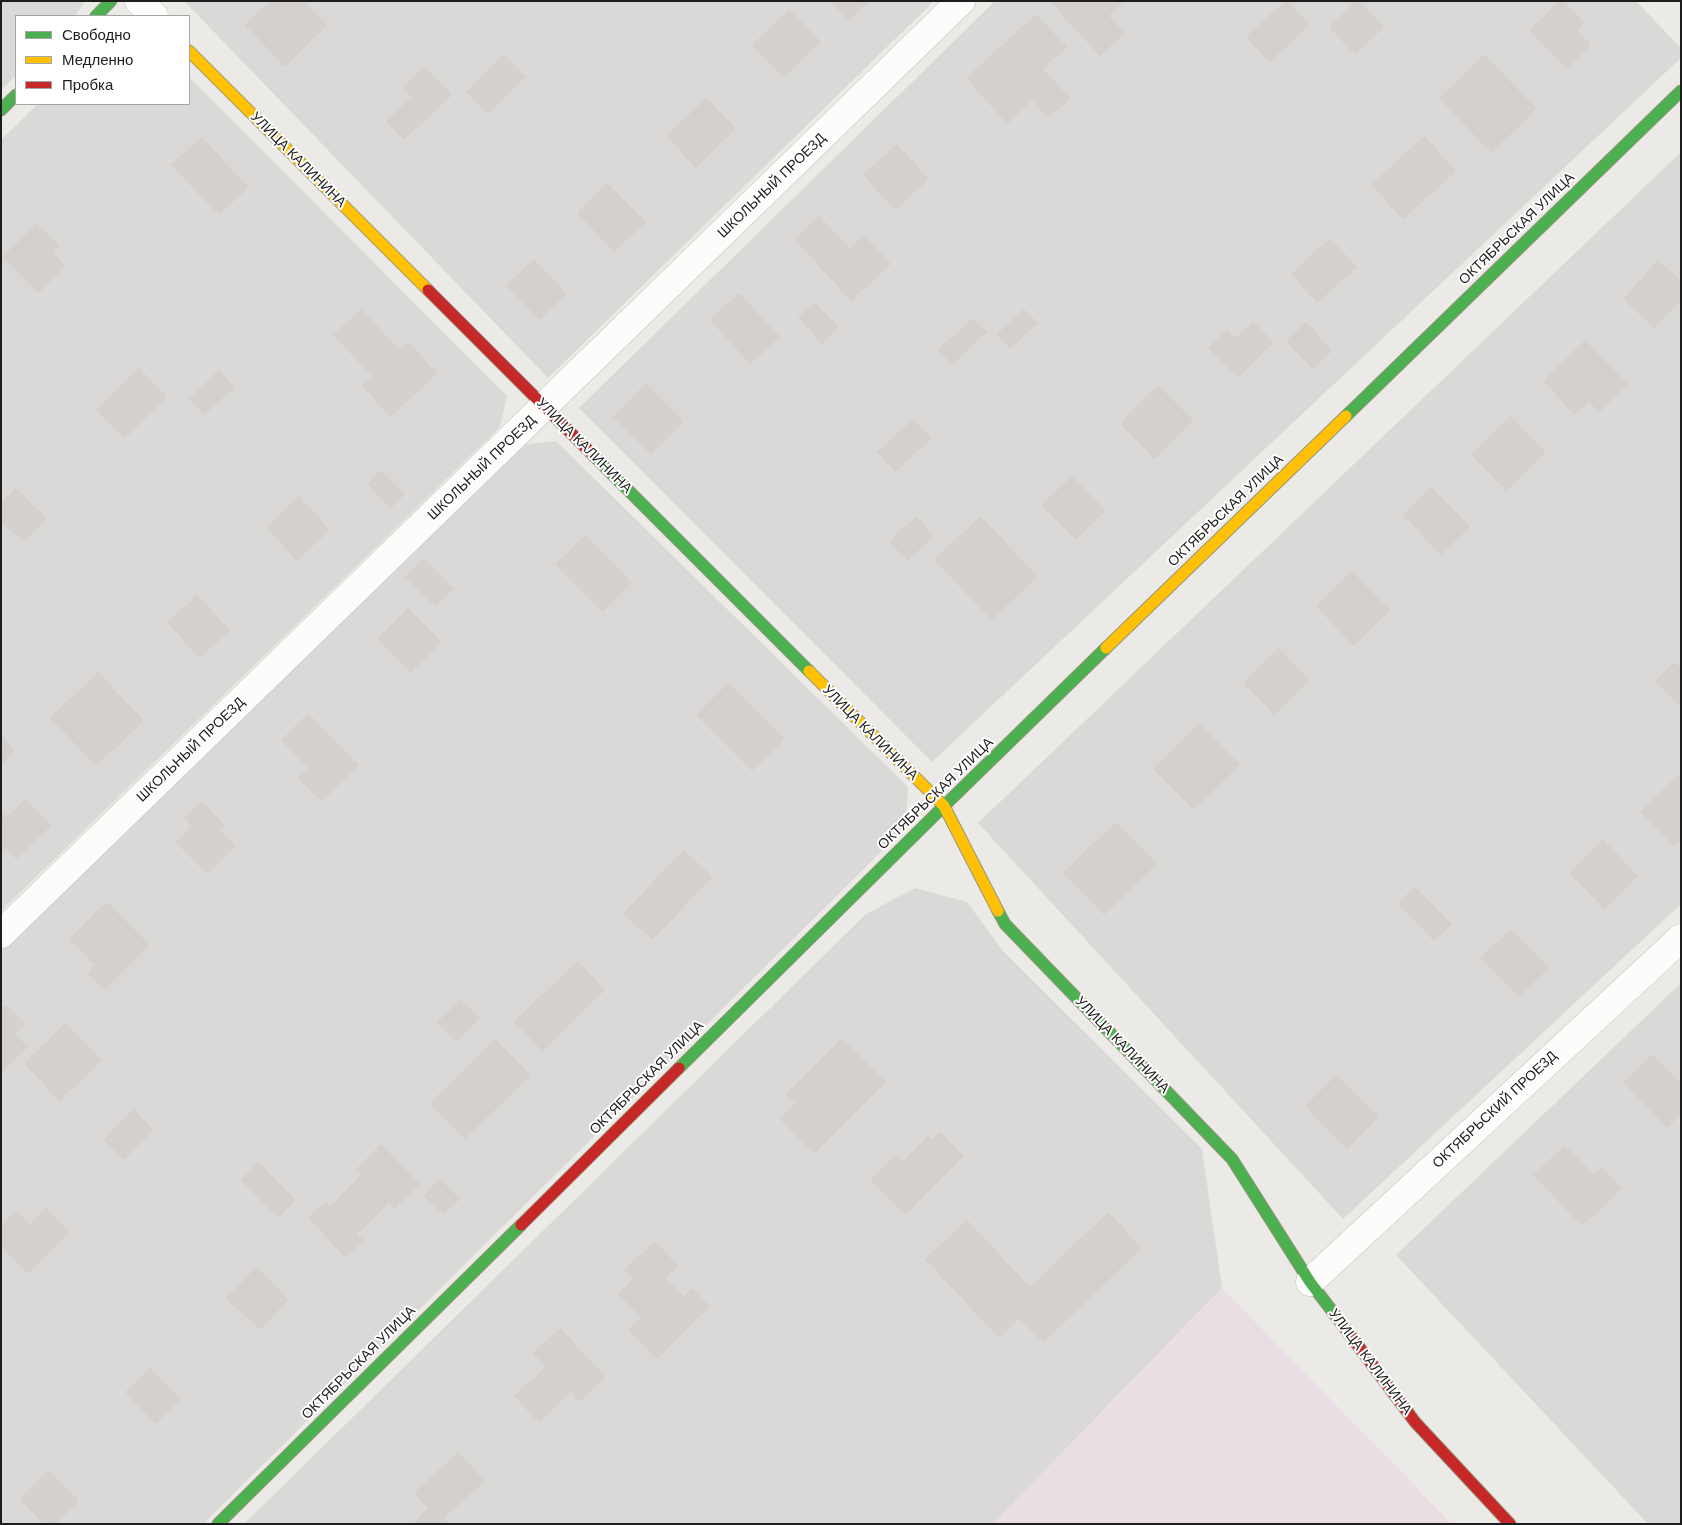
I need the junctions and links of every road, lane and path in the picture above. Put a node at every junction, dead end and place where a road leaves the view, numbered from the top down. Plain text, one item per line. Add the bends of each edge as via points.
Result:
1 (111, 1) edge
2 (139, 1) edge
3 (962, 1) edge
4 (97, 15) edge
5 (153, 15) edge
6 (190, 52) edge
7 (1681, 91) edge
8 (15, 96) edge
9 (1, 110) edge
10 (545, 407) junction
11 (944, 806) junction
12 (1, 934) edge
13 (1681, 938) edge
14 (1310, 1282) junction
15 (218, 1524) edge
16 (1510, 1524) edge

1 - 4 street
2 - 5 street
3 - 10 street, ШКОЛЬНЫЙ ПРОЕЗД
6 - 10 street, УЛИЦА КАЛИНИНА
7 - 11 street, ОКТЯБРЬСКАЯ УЛИЦА
8 - 9 street
10 - 11 street, УЛИЦА КАЛИНИНА
10 - 12 street, ШКОЛЬНЫЙ ПРОЕЗД
11 - 14 street, УЛИЦА КАЛИНИНА via 1004,924 1232,1158
11 - 15 street, ОКТЯБРЬСКАЯ УЛИЦА
13 - 14 street, ОКТЯБРЬСКИЙ ПРОЕЗД
14 - 16 street, УЛИЦА КАЛИНИНА via 1415,1422

